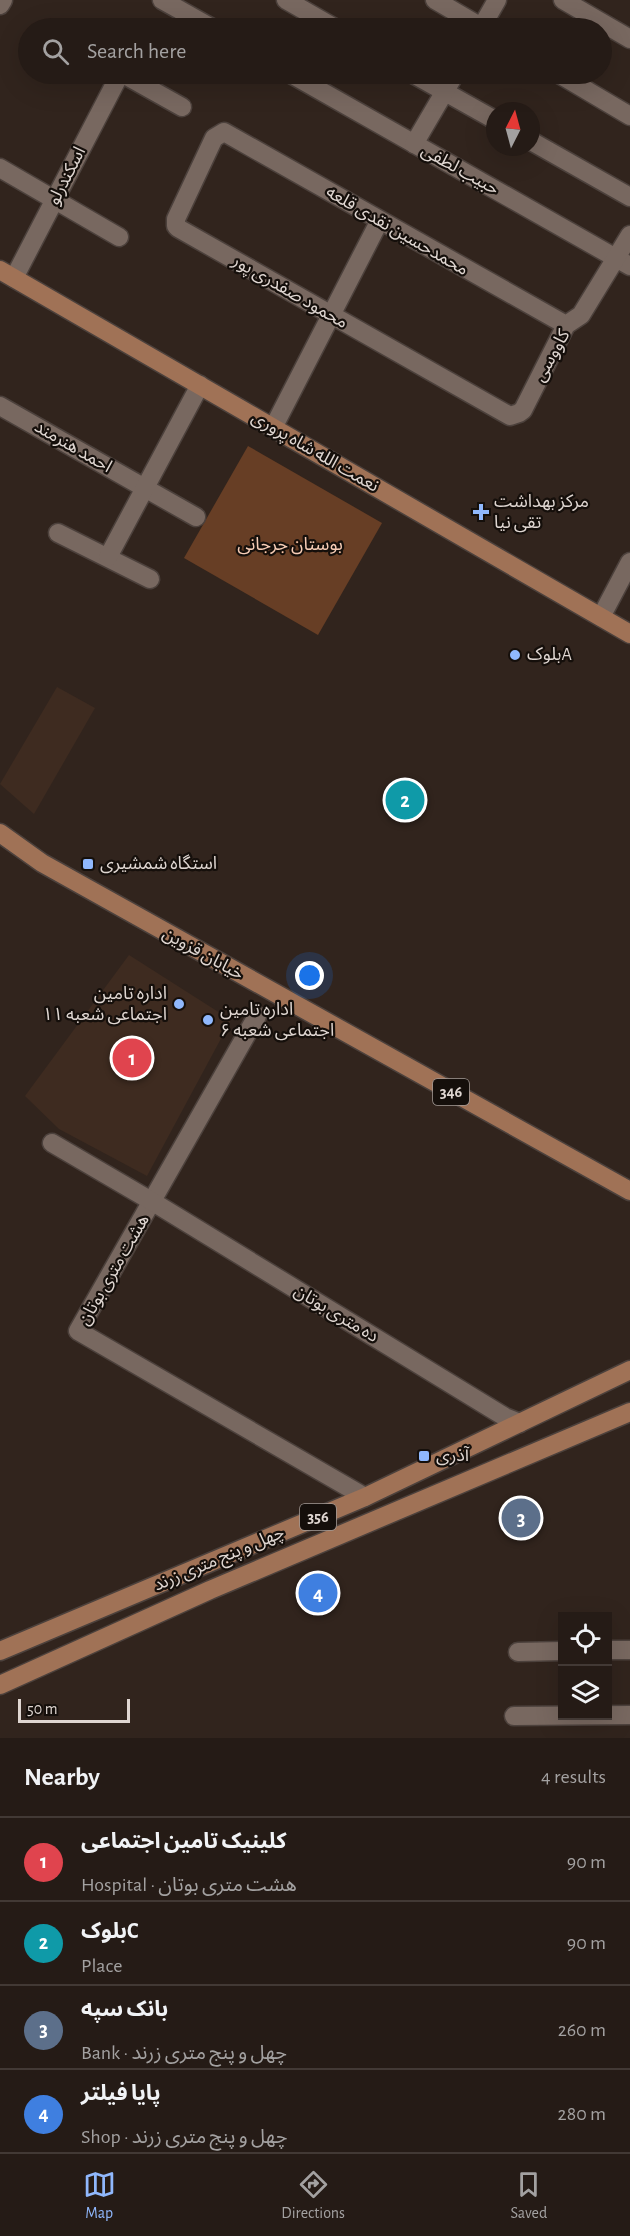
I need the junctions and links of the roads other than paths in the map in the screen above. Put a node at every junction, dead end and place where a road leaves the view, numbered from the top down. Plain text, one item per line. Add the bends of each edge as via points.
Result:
1 (3, 0) edge
2 (162, 0) edge
3 (286, 0) edge
4 (435, 0) edge
5 (497, 0) edge
6 (563, 0) edge
7 (0, 6) edge
8 (194, 18) edge
9 (318, 18) edge
10 (465, 18) edge
11 (487, 18) edge
12 (594, 18) edge
13 (612, 29) edge
14 (630, 39) edge
15 (117, 84) edge
16 (140, 84) edge
17 (309, 84) edge
18 (430, 84) edge
19 (449, 84) edge
20 (576, 84) edge
21 (444, 92) junction
22 (182, 107) dead end
23 (486, 115) edge
24 (630, 116) edge
25 (230, 135) joint
26 (414, 144) junction
27 (540, 146) edge
28 (0, 168) edge
29 (630, 197) edge
30 (55, 200) junction
31 (379, 222) junction
32 (630, 235) edge
33 (119, 237) dead end
34 (623, 262) edge
35 (7, 274) edge
36 (331, 315) junction
37 (566, 325) junction
38 (200, 385) junction
39 (0, 406) edge
40 (504, 414) joint
41 (273, 428) junction
42 (145, 488) junction
43 (196, 517) dead end
44 (58, 533) dead end
45 (108, 557) junction
46 (630, 562) edge
47 (150, 579) dead end
48 (601, 617) junction
49 (630, 634) edge
50 (0, 833) edge
51 (257, 1016) dead end
52 (52, 1143) dead end
53 (630, 1191) edge
54 (153, 1202) junction
55 (630, 1370) edge
56 (630, 1412) edge
57 (520, 1423) junction
58 (364, 1497) junction
59 (612, 1650) edge
60 (630, 1650) edge
61 (0, 1651) edge
62 (558, 1651) edge
63 (518, 1652) dead end
64 (0, 1685) edge
65 (630, 1715) edge
66 (514, 1716) dead end

1 - 7 street
2 - 8 street
3 - 9 street
4 - 10 street
5 - 11 street
6 - 12 street
13 - 14 street
15 - 30 street, اسکندرلو
16 - 22 street
17 - 26 street, حبیب لطفی
18 - 21 street
19 - 21 street
20 - 24 street
21 - 23 street
21 - 26 street
25 - 31 street, محمدحسین نقدی قلعه
25 - 36 street, محمود صفدری پور via 224,132 214,138 177,216 176,226
26 - 34 street, حبیب لطفی
27 - 29 street
28 - 30 street
30 - 33 street
30 - 35 street, اسکندرلو
31 - 36 street
31 - 37 street, محمدحسین نقدی قلعه
32 - 34 street, کاووسی
34 - 37 street, کاووسی via 582,315
35 - 38 main road, نعمت الله شاه پروری
36 - 40 street, محمود صفدری پور
36 - 41 street
37 - 40 street, کاووسی via 523,410 515,415
38 - 41 main road, نعمت الله شاه پروری
38 - 42 street
39 - 42 street, احمد هنرمند
41 - 48 main road, نعمت الله شاه پروری
42 - 43 street, احمد هنرمند
42 - 45 street
44 - 45 street
45 - 47 street
46 - 48 street
48 - 49 main road, نعمت الله شاه پروری
50 - 53 main road, خیابان قزوین / 346 via 62,874
51 - 54 street, هشت متری بوتان
52 - 54 street, ده متری بوتان
54 - 57 street, ده متری بوتان
54 - 58 street, هشت متری بوتان via 78,1331
55 - 57 main road, چهل و پنج متری زرند / 356
56 - 64 main road, چهل و پنج متری زرند / 356 via 210,1590
57 - 58 main road, چهل و پنج متری زرند / 356
58 - 61 main road, چهل و پنج متری زرند / 356
59 - 60 street
62 - 63 street
65 - 66 street

